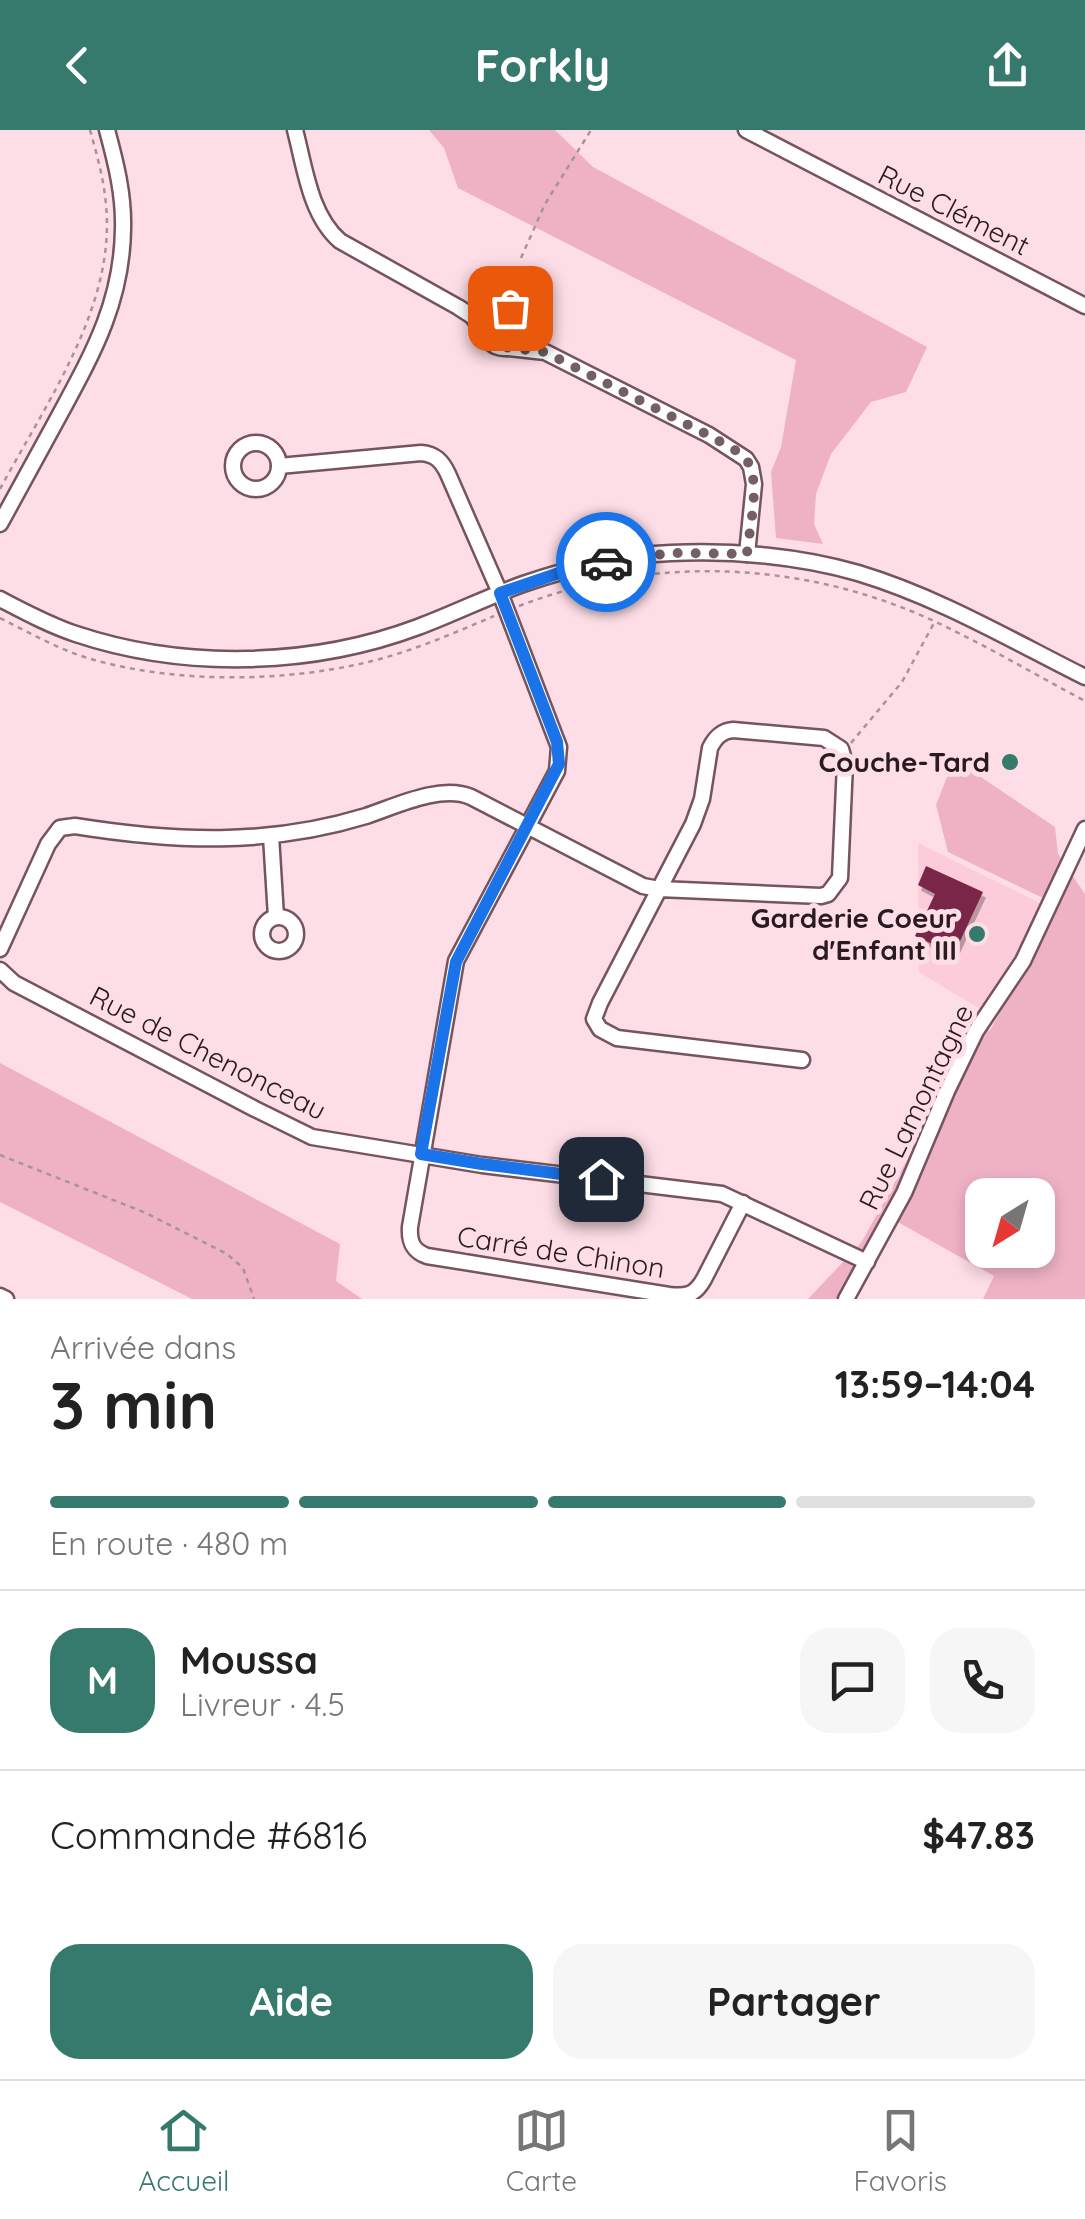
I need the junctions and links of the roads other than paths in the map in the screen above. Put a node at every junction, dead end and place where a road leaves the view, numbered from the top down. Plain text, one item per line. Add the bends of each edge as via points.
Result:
1 (107, 130) edge
2 (294, 130) edge
3 (746, 130) edge
4 (1085, 306) edge
5 (458, 307) junction
6 (493, 310) junction
7 (524, 325) junction
8 (485, 334) junction
9 (508, 348) junction
10 (545, 352) junction
11 (279, 466) dead end
12 (0, 524) edge
13 (747, 554) junction
14 (500, 593) junction
15 (0, 599) edge
16 (1084, 677) edge
17 (528, 826) junction
18 (1085, 829) edge
19 (271, 836) junction
20 (659, 889) junction
21 (276, 917) dead end
22 (0, 949) edge
23 (0, 970) edge
24 (802, 1060) dead end
25 (421, 1154) junction
26 (743, 1204) junction
27 (867, 1262) junction
28 (846, 1299) edge

1 - 12 street via 123,228 109,314
2 - 5 street via 330,233
3 - 4 street, Rue Clément
5 - 6 street
5 - 8 street
6 - 7 street via 510,308
6 - 8 street
7 - 9 street via 520,341
7 - 10 street
8 - 9 street via 494,346
9 - 10 street
10 - 13 street via 746,458 754,484
11 - 14 street via 436,457
13 - 14 street via 630,557
13 - 16 street via 870,578 935,602
14 - 15 street via 386,638 254,658 126,647 65,630
14 - 17 street via 559,747 557,771
17 - 19 street via 449,792
17 - 20 street via 634,883
17 - 25 street via 456,962
18 - 27 street, Rue Lamontagne via 1023,961 976,1031
19 - 21 street
19 - 22 street via 177,839 60,828
20 - 20 street via 828,894 842,870 841,749 824,738 720,734 710,748 698,812
20 - 24 street via 596,1012 600,1030 635,1042
23 - 25 street, Rue de Chenonceau via 300,1132
25 - 26 street, Rue de Chenonceau via 708,1192
25 - 26 street, Carré de Chinon via 410,1237 418,1252 677,1296 689,1296 700,1285
26 - 27 street, Rue de Chenonceau
27 - 28 street, Rue Lamontagne

